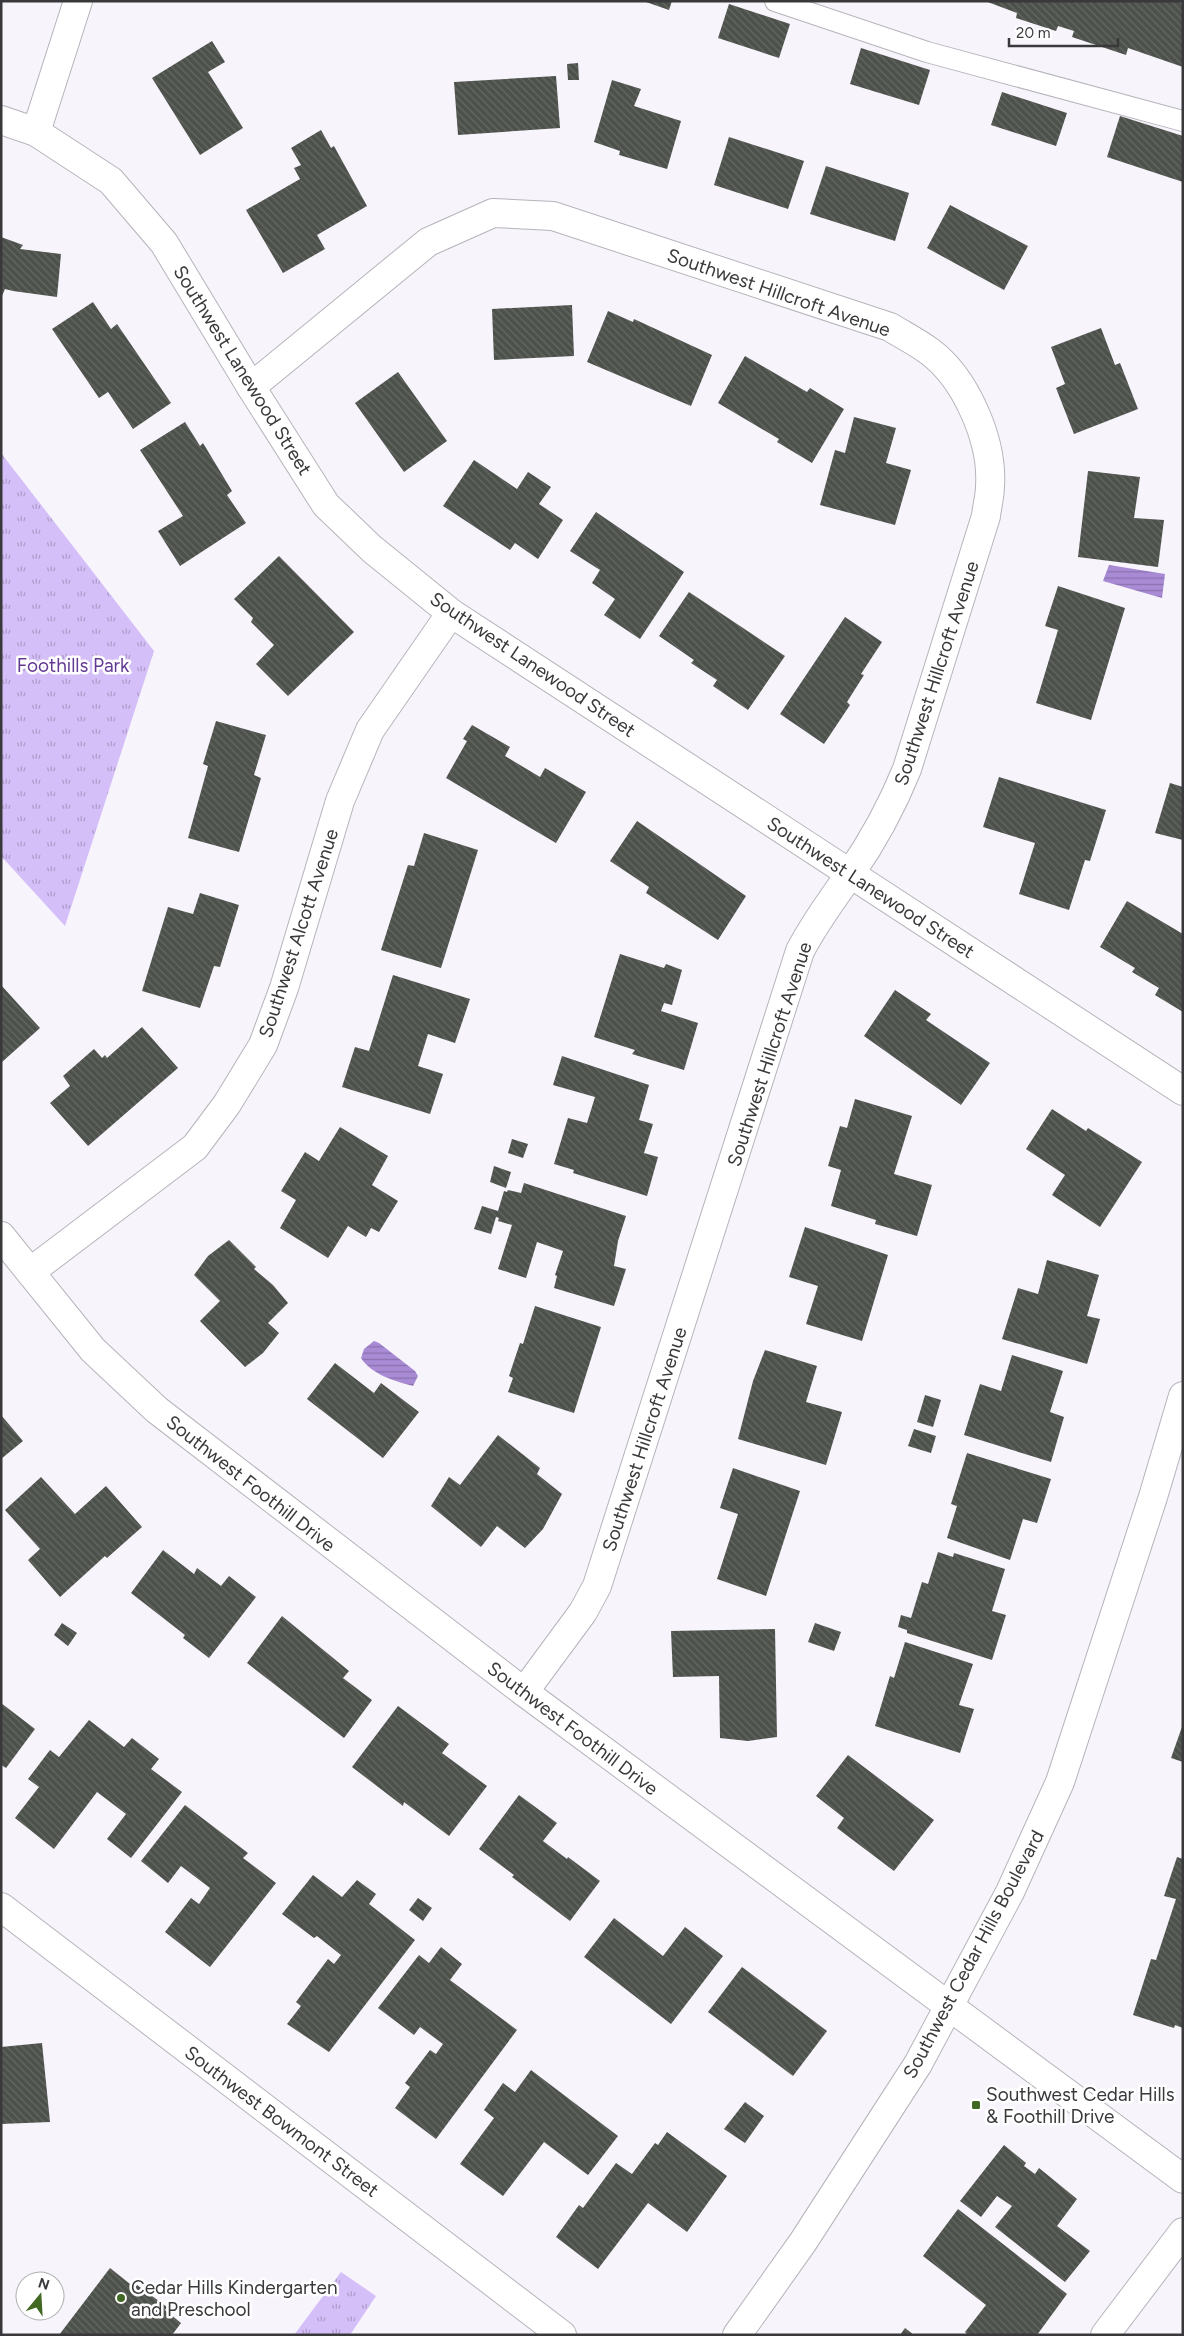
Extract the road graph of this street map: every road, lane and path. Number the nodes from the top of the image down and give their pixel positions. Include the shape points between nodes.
1 (78, 1) edge
2 (775, 1) edge
3 (1, 120) edge
4 (1183, 121) edge
5 (36, 132) junction
6 (251, 387) junction
7 (451, 613) junction
8 (851, 873) junction
9 (1183, 1091) edge
10 (1, 1236) edge
11 (30, 1272) junction
12 (1183, 1396) edge
13 (524, 1692) junction
14 (1, 1908) edge
15 (949, 2007) junction
16 (1183, 2179) edge
17 (1183, 2232) edge
18 (562, 2335) edge
19 (737, 2335) edge
20 (1106, 2335) edge

1 - 5 street
2 - 4 lane via 928,52
3 - 5 street, Southwest Lanewood Street
5 - 6 street, Southwest Lanewood Street via 111,180 123,194 164,243
6 - 7 street, Southwest Lanewood Street via 326,504 372,549
6 - 8 street, Southwest Hillcroft Avenue via 428,242 493,213 553,216 890,328 930,352 956,380 978,417 988,452 991,485 987,508 907,769 894,800
7 - 8 street, Southwest Lanewood Street
7 - 11 street, Southwest Alcott Avenue via 370,730 340,801 284,988 263,1045 227,1104 195,1147
8 - 9 street, Southwest Lanewood Street
8 - 13 street, Southwest Hillcroft Avenue via 816,921 800,951 597,1586 583,1612
10 - 11 street, Southwest Foothill Drive
11 - 13 street, Southwest Foothill Drive via 93,1350 156,1410
12 - 15 street, Southwest Cedar Hills Boulevard via 1060,1782 1010,1892
13 - 15 street, Southwest Foothill Drive
14 - 18 street, Southwest Bowmont Street
15 - 16 street, Southwest Foothill Drive
15 - 19 street, Southwest Cedar Hills Boulevard via 918,2064
17 - 20 street

